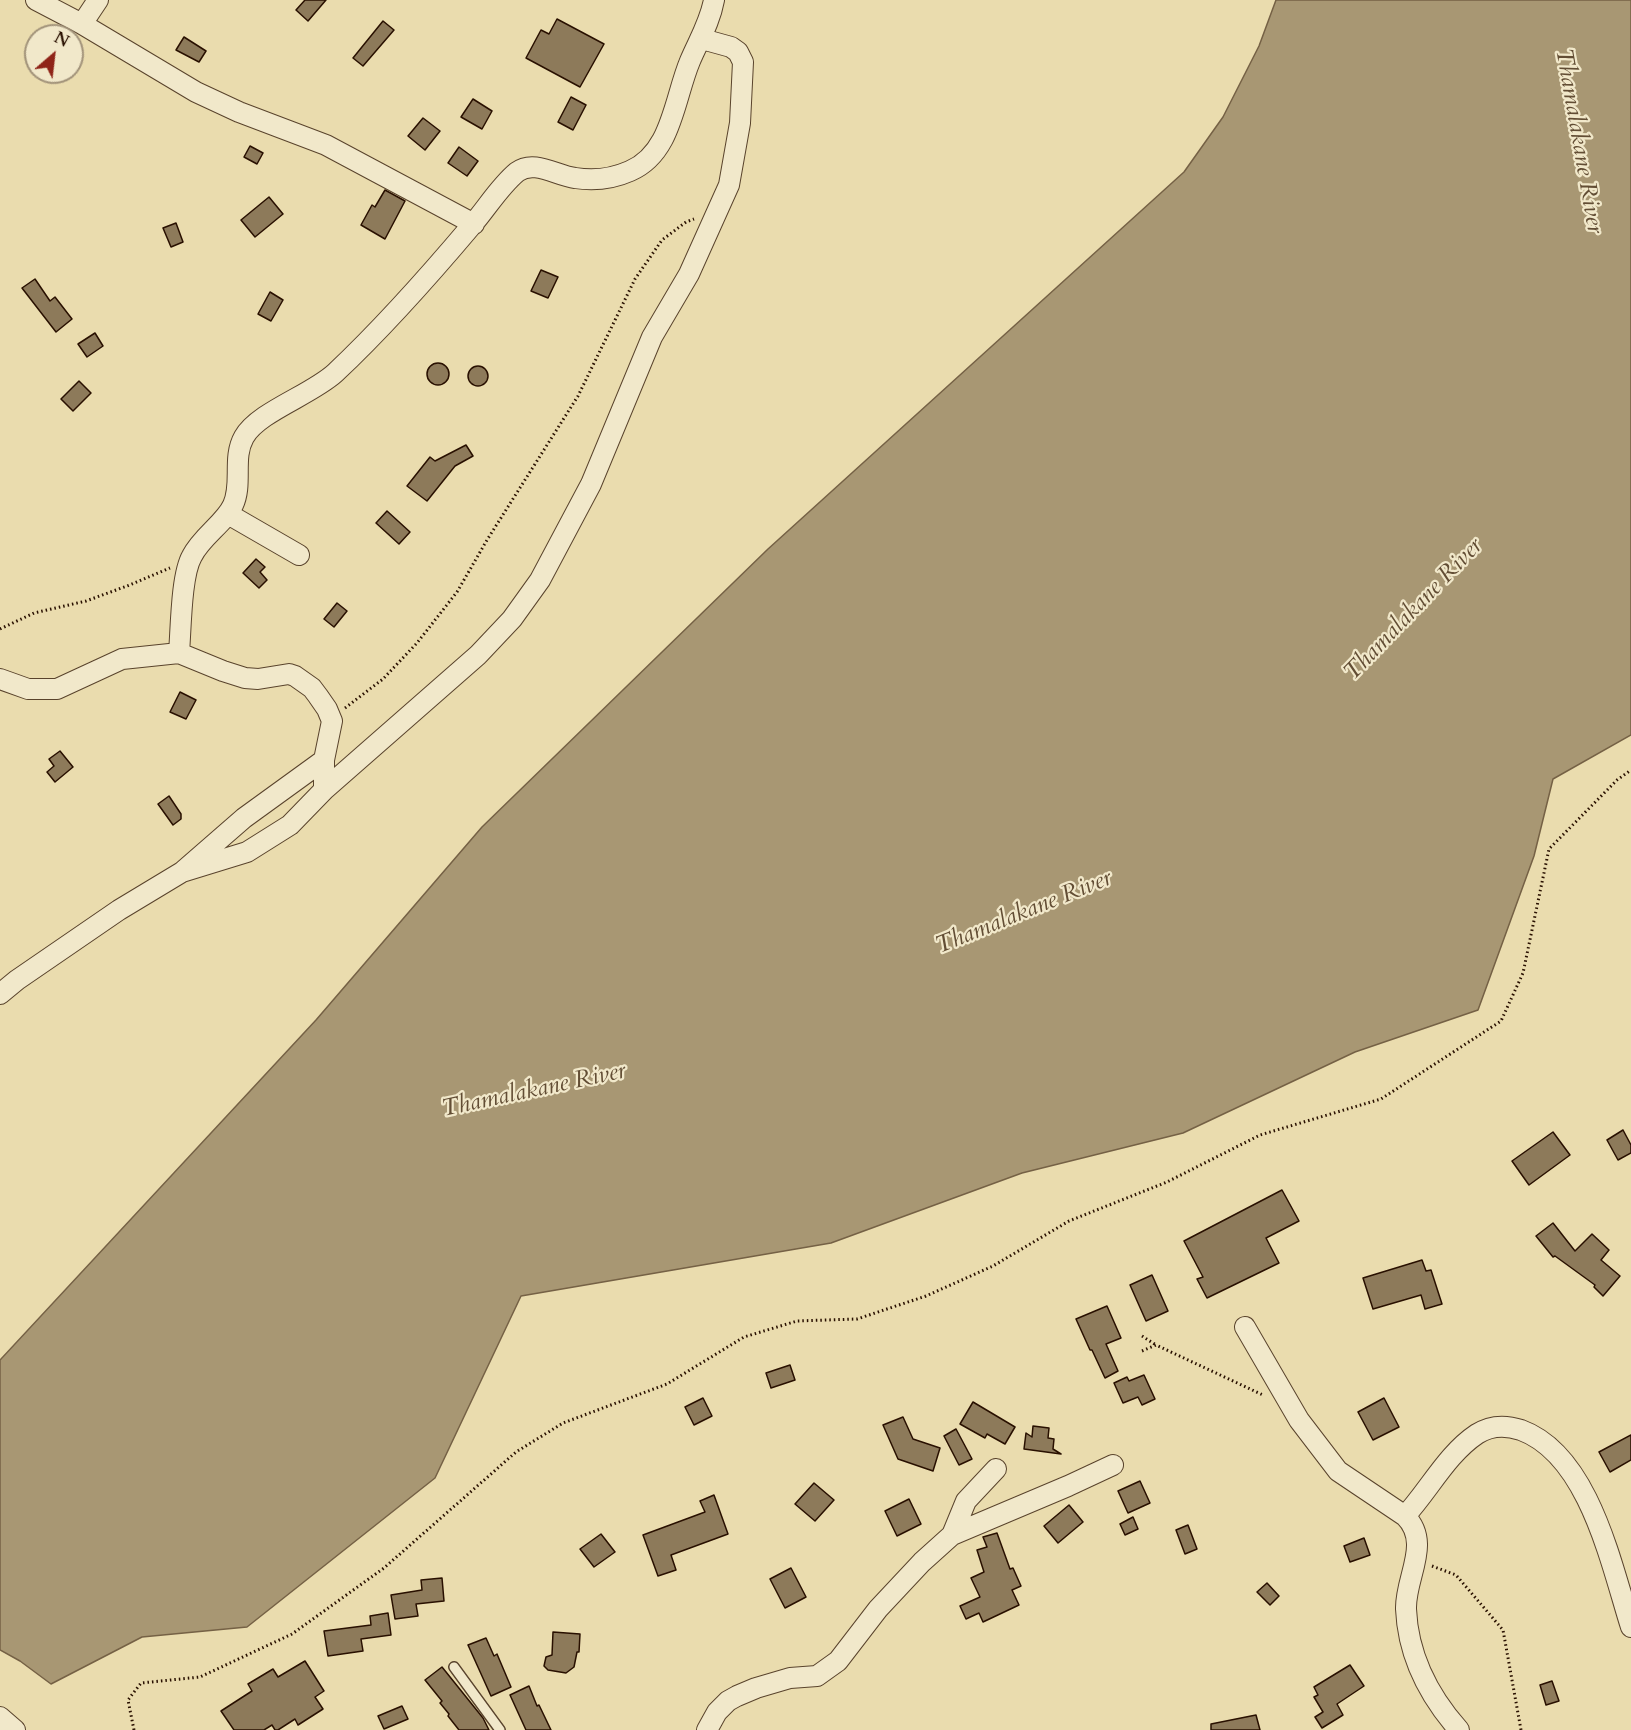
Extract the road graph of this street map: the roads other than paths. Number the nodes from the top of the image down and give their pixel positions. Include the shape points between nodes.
1 (36, 0) edge
2 (98, 0) edge
3 (714, 0) edge
4 (82, 24) joint
5 (84, 25) edge
6 (702, 39) junction
7 (474, 224) junction
8 (228, 514) junction
9 (299, 555) dead end
10 (179, 653) junction
11 (0, 679) edge
12 (324, 760) junction
13 (324, 790) junction
14 (182, 872) junction
15 (0, 994) edge
16 (1245, 1327) dead end
17 (1113, 1465) dead end
18 (996, 1469) dead end
19 (1405, 1516) junction
20 (952, 1535) junction
21 (1631, 1627) edge
22 (454, 1667) dead end
23 (0, 1718) edge
24 (15, 1730) edge
25 (500, 1730) edge
26 (707, 1730) edge
27 (1460, 1730) edge

1 - 4 street
2 - 4 street
3 - 6 street
5 - 7 street via 196,92 326,145
6 - 7 street via 690,61 666,134 640,167 614,178 593,180 525,167 494,195
6 - 13 street via 731,47 743,62 740,123 729,185 688,274 652,337 591,484 540,580 512,619 478,655
7 - 8 street via 326,381 252,426 239,447 235,497
8 - 9 street
8 - 10 street via 190,557 182,596
10 - 11 street via 122,659 57,689 28,689
10 - 12 street via 245,678 289,674 307,684 332,721
12 - 13 street
12 - 14 street via 244,818
13 - 14 street via 290,825 270,839 247,852
14 - 15 street via 118,910
16 - 19 street via 1292,1409 1338,1471
17 - 20 street
18 - 20 street via 966,1501
19 - 21 street via 1455,1454 1477,1434 1492,1427 1511,1427 1528,1433 1556,1452 1593,1508
19 - 27 street via 1416,1533 1416,1560 1406,1607 1410,1643 1423,1679
20 - 26 street via 878,1609 837,1661 817,1676 790,1678 737,1696 717,1712
22 - 25 lane
23 - 24 street

